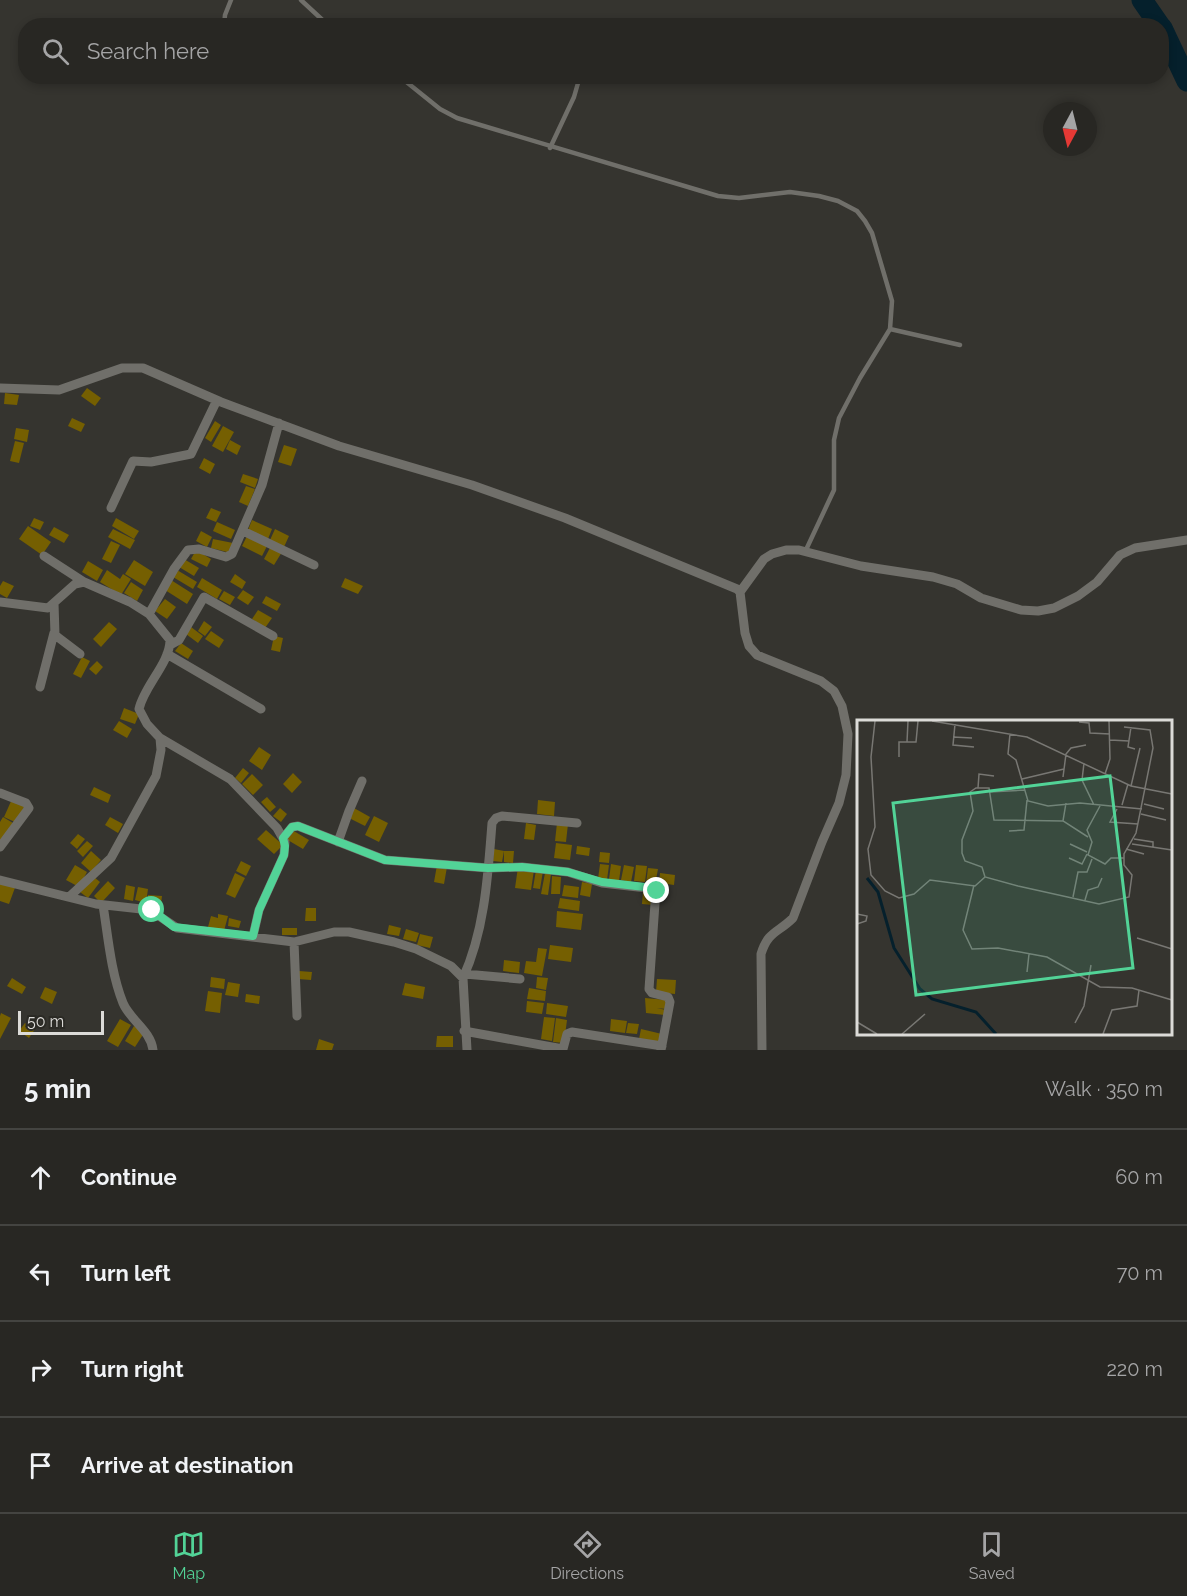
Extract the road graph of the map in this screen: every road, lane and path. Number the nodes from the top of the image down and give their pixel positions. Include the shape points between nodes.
1 (231, 0) edge
2 (302, 0) edge
3 (225, 18) edge
4 (321, 18) edge
5 (409, 84) edge
6 (578, 84) edge
7 (550, 148) junction
8 (890, 329) junction
9 (960, 345) dead end
10 (0, 388) edge
11 (217, 400) junction
12 (279, 423) junction
13 (111, 508) dead end
14 (243, 531) junction
15 (1187, 540) edge
16 (805, 552) junction
17 (44, 556) dead end
18 (314, 565) dead end
19 (84, 582) junction
20 (740, 592) junction
21 (0, 602) edge
22 (54, 603) junction
23 (149, 614) junction
24 (54, 633) junction
25 (273, 636) dead end
26 (168, 649) junction
27 (80, 654) dead end
28 (40, 687) dead end
29 (261, 710) dead end
30 (160, 738) junction
31 (362, 781) dead end
32 (0, 793) edge
33 (577, 823) dead end
34 (283, 838) junction
35 (339, 842) junction
36 (0, 847) edge
37 (488, 868) junction
38 (0, 880) edge
39 (69, 897) junction
40 (103, 905) junction
41 (253, 936) junction
42 (294, 942) junction
43 (464, 976) junction
44 (520, 980) dead end
45 (297, 1016) dead end
46 (465, 1031) junction
47 (661, 1048) edge
48 (153, 1050) edge
49 (467, 1050) edge
50 (762, 1050) edge

1 - 3 lane
2 - 4 lane
5 - 7 lane via 457,118
6 - 7 lane
7 - 8 lane via 718,196 739,198 790,192 838,201 857,211 872,233 892,301
8 - 9 lane
8 - 16 lane via 839,418 834,440 834,490
10 - 11 street via 59,390 134,367
11 - 12 street
11 - 13 street via 190,454 151,462 134,461
12 - 14 street via 262,485
12 - 20 street via 565,518
14 - 18 street
14 - 23 street via 228,556 188,550
15 - 16 street via 1134,548 1120,555 1097,582 1077,596 1038,611 981,598 933,577 861,566
16 - 20 street via 786,550 772,554
17 - 19 street
19 - 22 street via 75,584
19 - 23 street
20 - 50 street via 749,646 757,655 821,681 834,691 848,734 846,775 839,803 793,918 769,936 761,954
21 - 22 street via 46,608
22 - 24 street
23 - 26 street via 169,638
24 - 27 street
24 - 28 street
25 - 26 street via 204,597 179,640
26 - 29 street
26 - 30 street via 139,709
30 - 34 street via 230,779
30 - 39 street via 156,776 114,852
31 - 35 street
32 - 36 street via 26,803 29,808
33 - 37 street via 496,818 492,823
34 - 35 street via 298,826
34 - 41 street via 284,855 259,910
35 - 37 street via 385,860
37 - 43 street via 474,951
37 - 47 street via 568,872 602,882 656,889 649,989 669,1000
38 - 39 street
39 - 40 street
40 - 41 street via 152,910 177,928
40 - 48 street via 123,1003
41 - 42 street
42 - 43 street via 349,932 416,949
42 - 45 street
43 - 44 street
43 - 46 street
46 - 47 street via 563,1049 567,1034 572,1032
46 - 49 street

